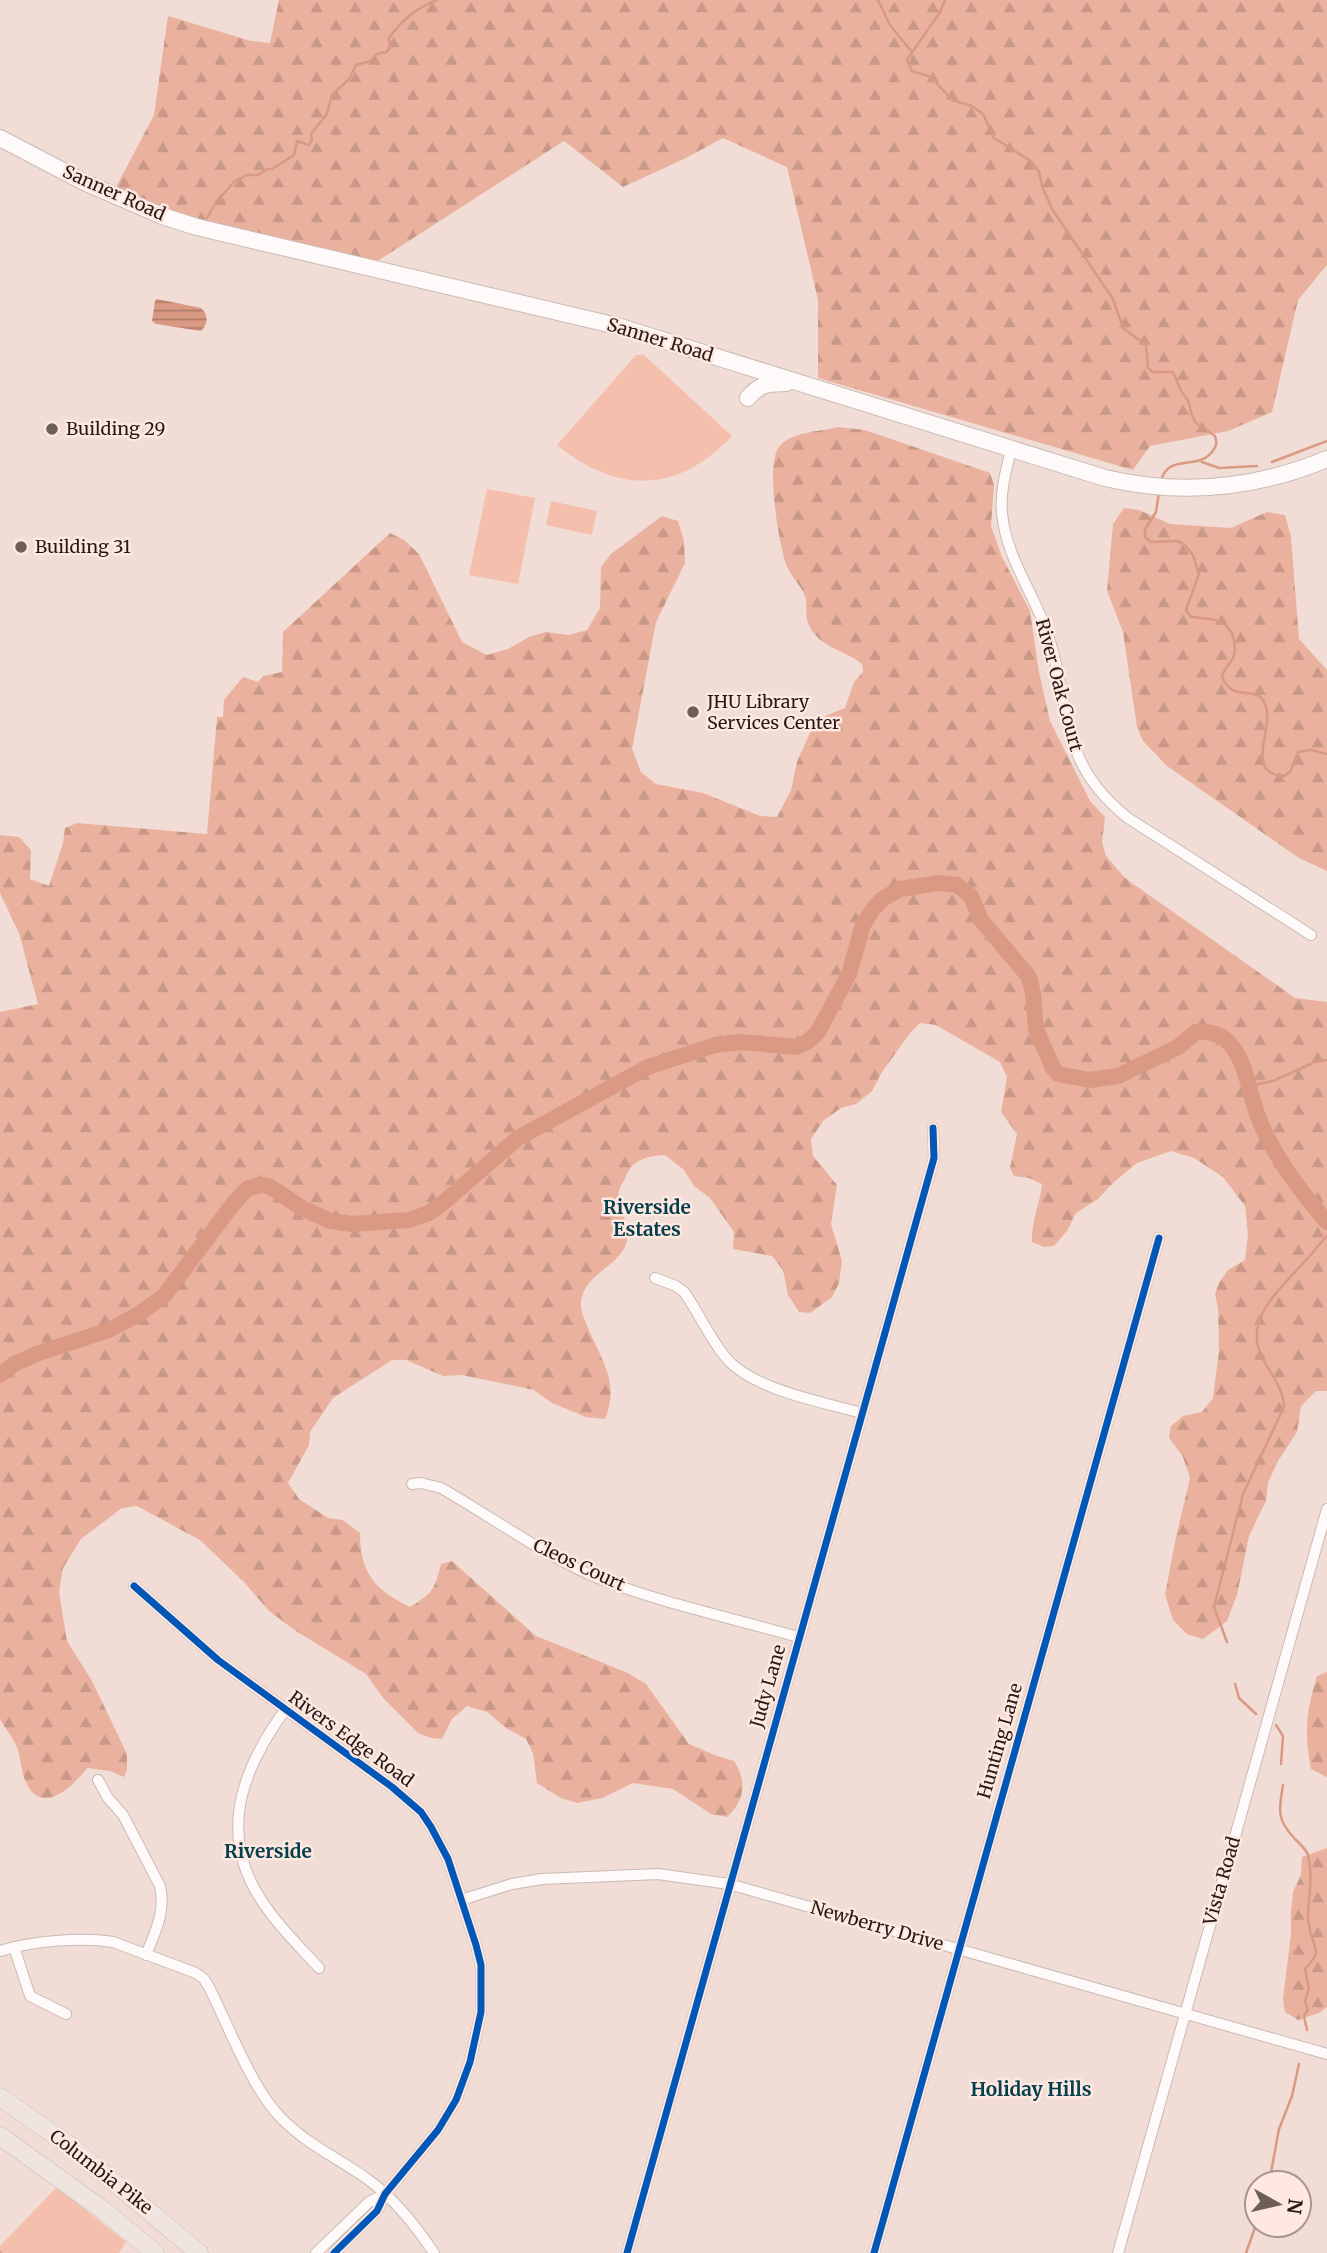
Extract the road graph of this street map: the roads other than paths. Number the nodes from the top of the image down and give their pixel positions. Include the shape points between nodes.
1 (0, 138) edge
2 (717, 358) junction
3 (804, 384) junction
4 (1012, 450) junction
5 (1327, 459) edge
6 (1311, 935) dead end
7 (933, 1128) dead end
8 (1159, 1238) dead end
9 (655, 1278) dead end
10 (861, 1413) junction
11 (412, 1484) dead end
12 (1327, 1509) edge
13 (134, 1586) dead end
14 (798, 1637) junction
15 (285, 1710) junction
16 (98, 1780) dead end
17 (729, 1884) junction
18 (461, 1900) junction
19 (14, 1947) junction
20 (0, 1949) edge
21 (958, 1949) junction
22 (146, 1955) junction
23 (319, 1968) dead end
24 (66, 2014) dead end
25 (1185, 2014) junction
26 (1327, 2054) edge
27 (0, 2097) edge
28 (0, 2136) edge
29 (385, 2194) junction
30 (165, 2222) junction
31 (152, 2250) edge
32 (199, 2253) edge
33 (210, 2253) edge
34 (316, 2253) edge
35 (334, 2253) edge
36 (434, 2253) edge
37 (627, 2253) edge
38 (874, 2253) edge
39 (1118, 2253) edge

1 - 2 main road, Sanner Road via 84,183 197,227 581,317
2 - 3 main road, Sanner Road
2 - 3 main road via 743,377 748,398 765,384
3 - 4 main road, Sanner Road
4 - 5 main road, Sanner Road via 1105,478 1173,489 1243,484
4 - 6 street, River Oak Court via 1002,498 1005,530 1048,635 1068,728 1090,780 1128,818
7 - 10 street, Judy Lane via 934,1158
8 - 21 street, Hunting Lane
9 - 10 street via 684,1292 720,1350 746,1375
10 - 14 street, Judy Lane
11 - 14 street, Cleos Court via 441,1488 595,1576
12 - 25 street, Vista Road
13 - 15 street, Rivers Edge Road via 218,1660
14 - 17 street, Judy Lane
15 - 18 street, Rivers Edge Road via 421,1812 440,1842
15 - 23 street via 247,1774 239,1811 241,1849 246,1870 266,1907
16 - 22 street via 123,1815 160,1886 162,1913
17 - 18 street, Newberry Drive via 658,1874 542,1879
17 - 21 street, Newberry Drive
17 - 37 street, Judy Lane
18 - 29 street, Rivers Edge Road via 481,1965 478,2034 448,2115
19 - 20 street
19 - 22 street via 99,1940
19 - 24 street via 30,1996
21 - 25 street, Newberry Drive
21 - 38 street, Hunting Lane
22 - 29 street via 204,1979 275,2111 305,2140
25 - 26 street, Newberry Drive
25 - 39 street, Vista Road
27 - 30 highway, Columbia Pike
28 - 31 highway, Columbia Pike
29 - 34 street, Rivers Edge Road via 369,2202
29 - 35 street, Rivers Edge Road via 377,2211
29 - 36 street via 410,2218
30 - 32 highway, Columbia Pike
30 - 33 highway

